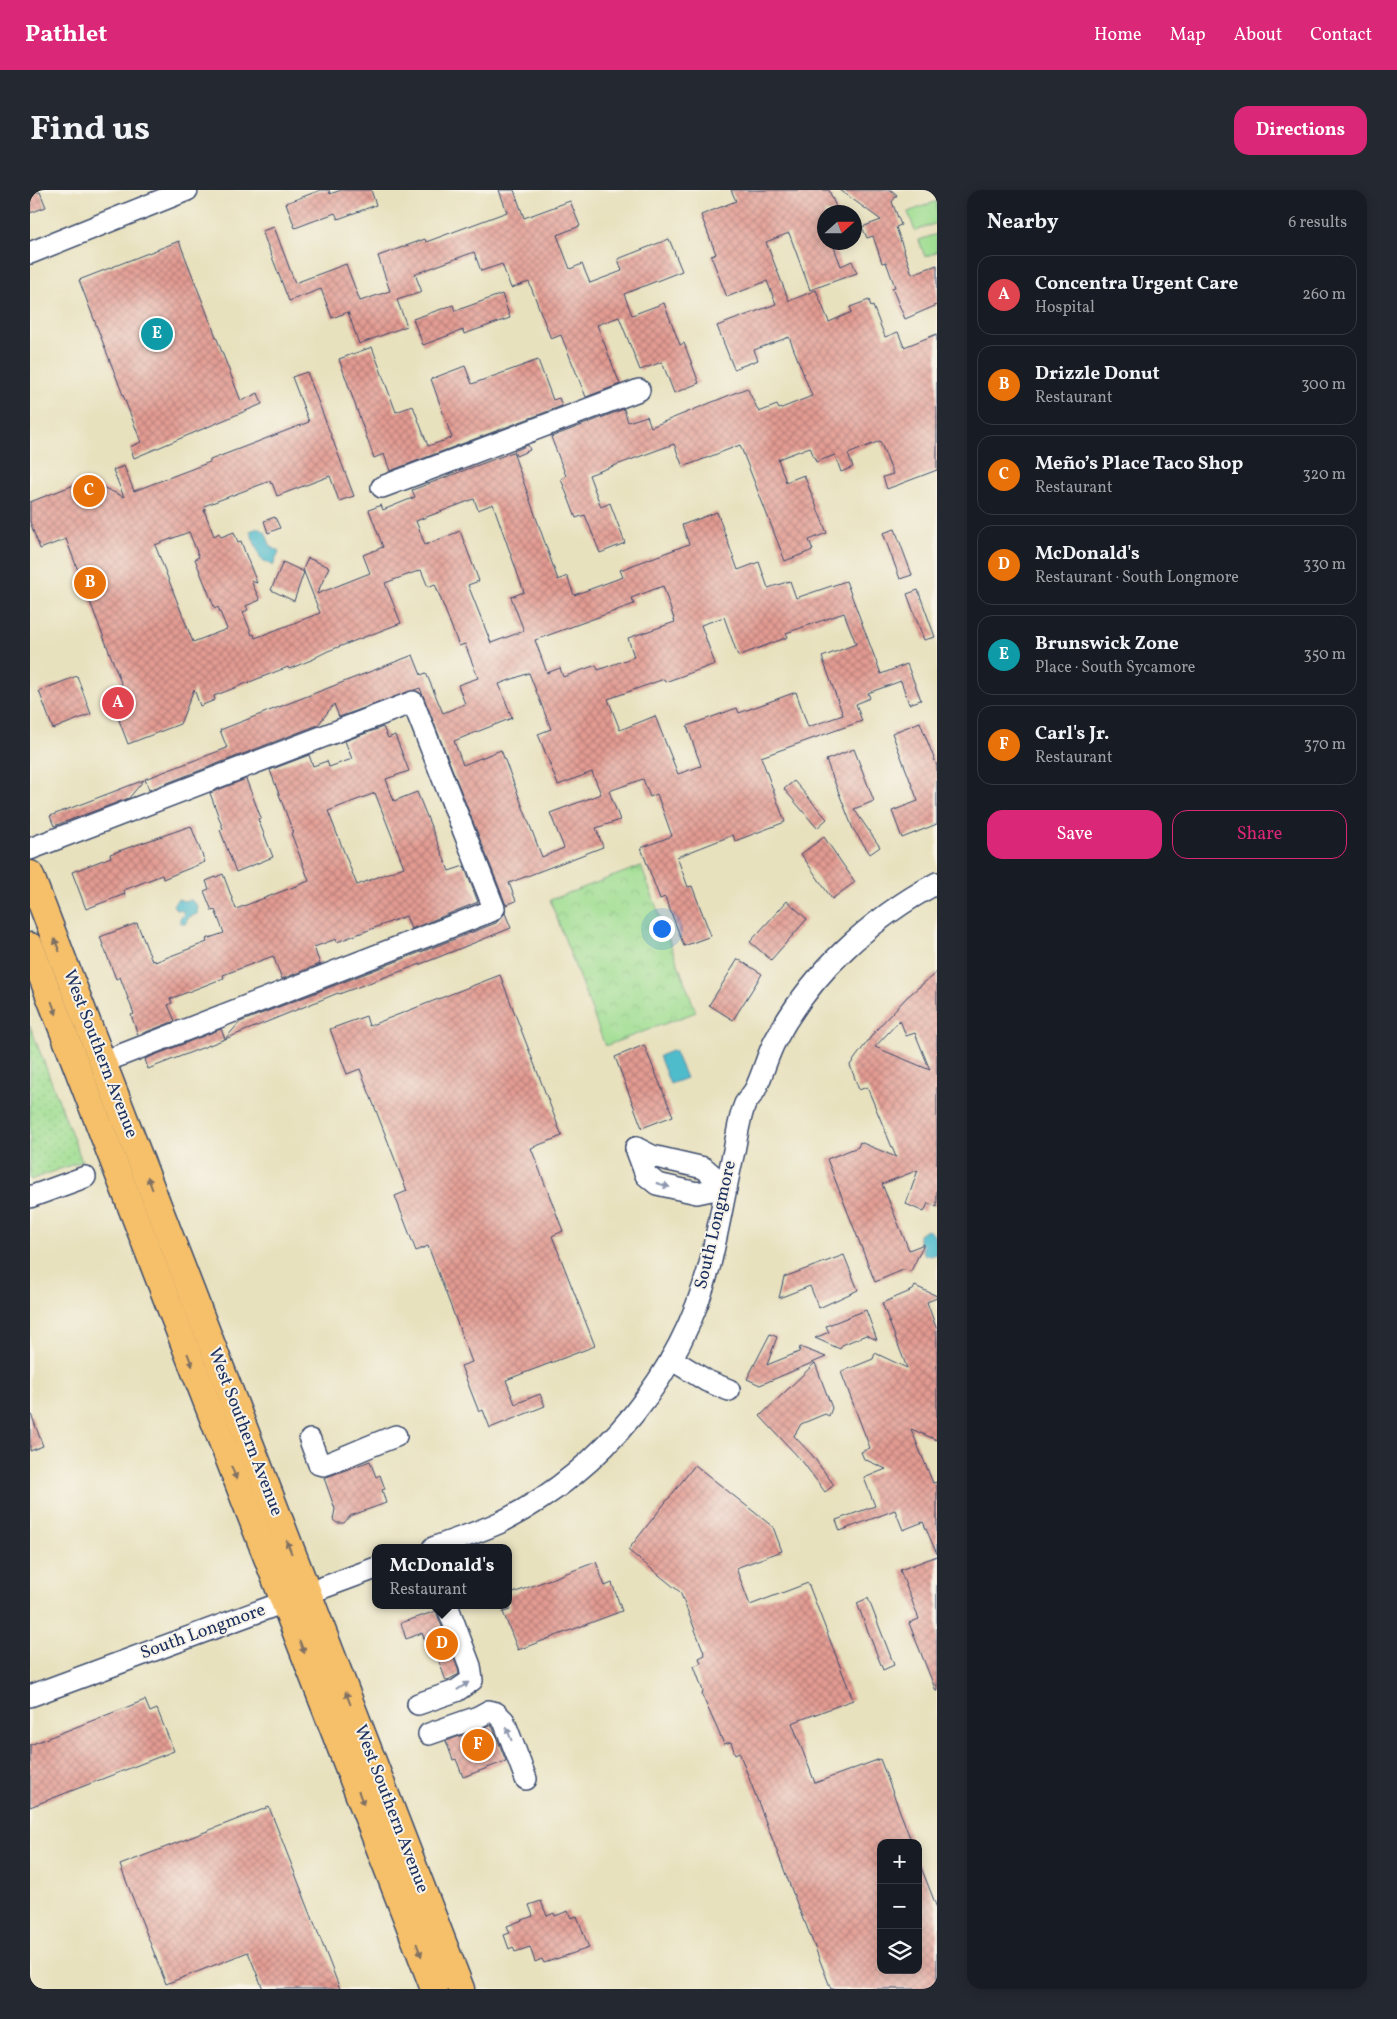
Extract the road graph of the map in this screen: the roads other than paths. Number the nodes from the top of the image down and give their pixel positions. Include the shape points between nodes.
1 (187, 190) edge
2 (30, 253) edge
3 (639, 390) dead end
4 (382, 488) dead end
5 (30, 849) edge
6 (30, 874) edge
7 (937, 882) edge
8 (30, 946) edge
9 (103, 1062) junction
10 (85, 1177) dead end
11 (30, 1197) edge
12 (128, 1202) junction
13 (212, 1346) junction
14 (671, 1359) junction
15 (729, 1390) dead end
16 (396, 1436) dead end
17 (315, 1454) dead end
18 (445, 1544) edge
19 (372, 1569) edge
20 (295, 1597) junction
21 (449, 1609) edge
22 (30, 1696) edge
23 (418, 1704) dead end
24 (429, 1734) dead end
25 (526, 1779) dead end
26 (434, 1989) edge
27 (461, 1989) edge

1 - 2 street
3 - 4 street
5 - 9 street via 413,702 494,908
9 -> 6 main road, West Southern Avenue
7 - 14 street, South Longmore via 876,922 837,957 817,979 774,1042 754,1092 745,1104 702,1290
8 -> 12 main road, West Southern Avenue
13 -> 9 main road, West Southern Avenue
10 - 11 street
12 - 13 main road via 145,1208 150,1215 196,1333
12 -> 20 main road, West Southern Avenue
20 -> 13 main road, West Southern Avenue
14 - 15 street
14 - 18 street, South Longmore via 631,1419 576,1473 504,1520
16 - 17 street via 324,1465
19 - 20 street, South Longmore
20 - 22 street, South Longmore
20 -> 26 main road, West Southern Avenue
27 -> 20 main road, West Southern Avenue
23 -> 21 street via 456,1691 472,1680
25 -> 24 street via 504,1721 496,1713 485,1712

